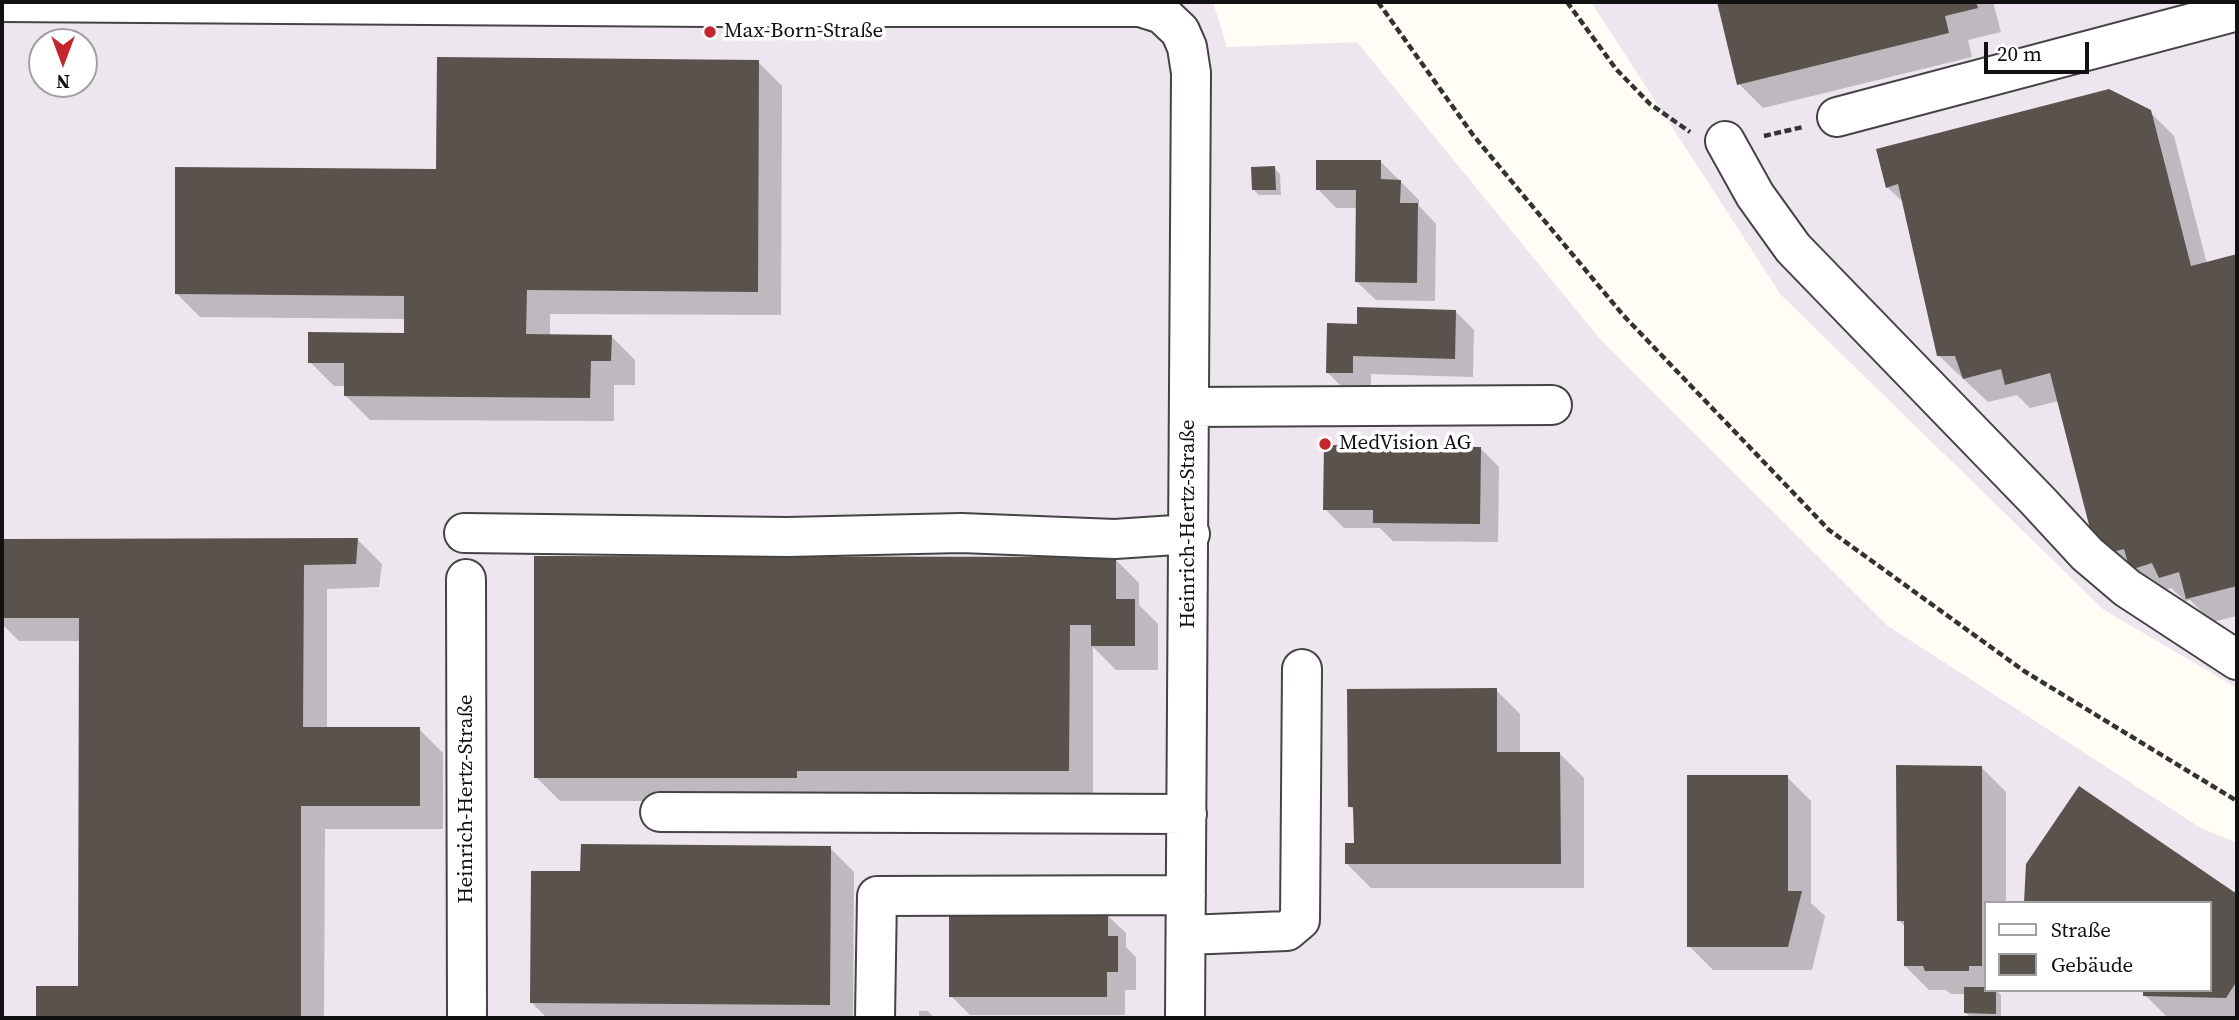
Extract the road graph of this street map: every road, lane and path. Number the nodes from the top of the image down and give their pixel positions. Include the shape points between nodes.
1 (2, 2) edge
2 (1378, 2) edge
3 (1567, 2) edge
4 (600, 4) edge
5 (2213, 11) edge
6 (1179, 18) edge
7 (1838, 117) joint
8 (1725, 141) junction
9 (1552, 405) dead end
10 (1190, 407) junction
11 (464, 533) dead end
12 (1190, 534) junction
13 (466, 579) dead end
14 (2237, 660) edge
15 (1302, 669) dead end
16 (2237, 801) edge
17 (660, 812) dead end
18 (1187, 814) junction
19 (1186, 895) junction
20 (1186, 935) junction
21 (467, 1018) edge
22 (875, 1018) edge
23 (1185, 1018) edge

1 - 4 street
2 - 16 path via 1473,135 1623,316 1829,530 2024,671
3 - 8 path via 1616,69 1650,104 1689,132
4 - 6 street via 1140,7
5 - 7 street
6 - 10 street, Heinrich-Hertz-Straße via 1191,73
7 - 8 path via 1779,134
8 - 14 street via 1755,195 1793,248 2087,554 2127,588
9 - 10 street
10 - 12 street, Heinrich-Hertz-Straße
11 - 12 street via 787,537 961,533 1115,539
12 - 18 street, Heinrich-Hertz-Straße
13 - 21 street, Heinrich-Hertz-Straße
15 - 20 street via 1300,920 1287,932
17 - 18 street
18 - 19 street, Heinrich-Hertz-Straße
19 - 20 street, Heinrich-Hertz-Straße
19 - 22 street via 877,897
20 - 23 street, Heinrich-Hertz-Straße

